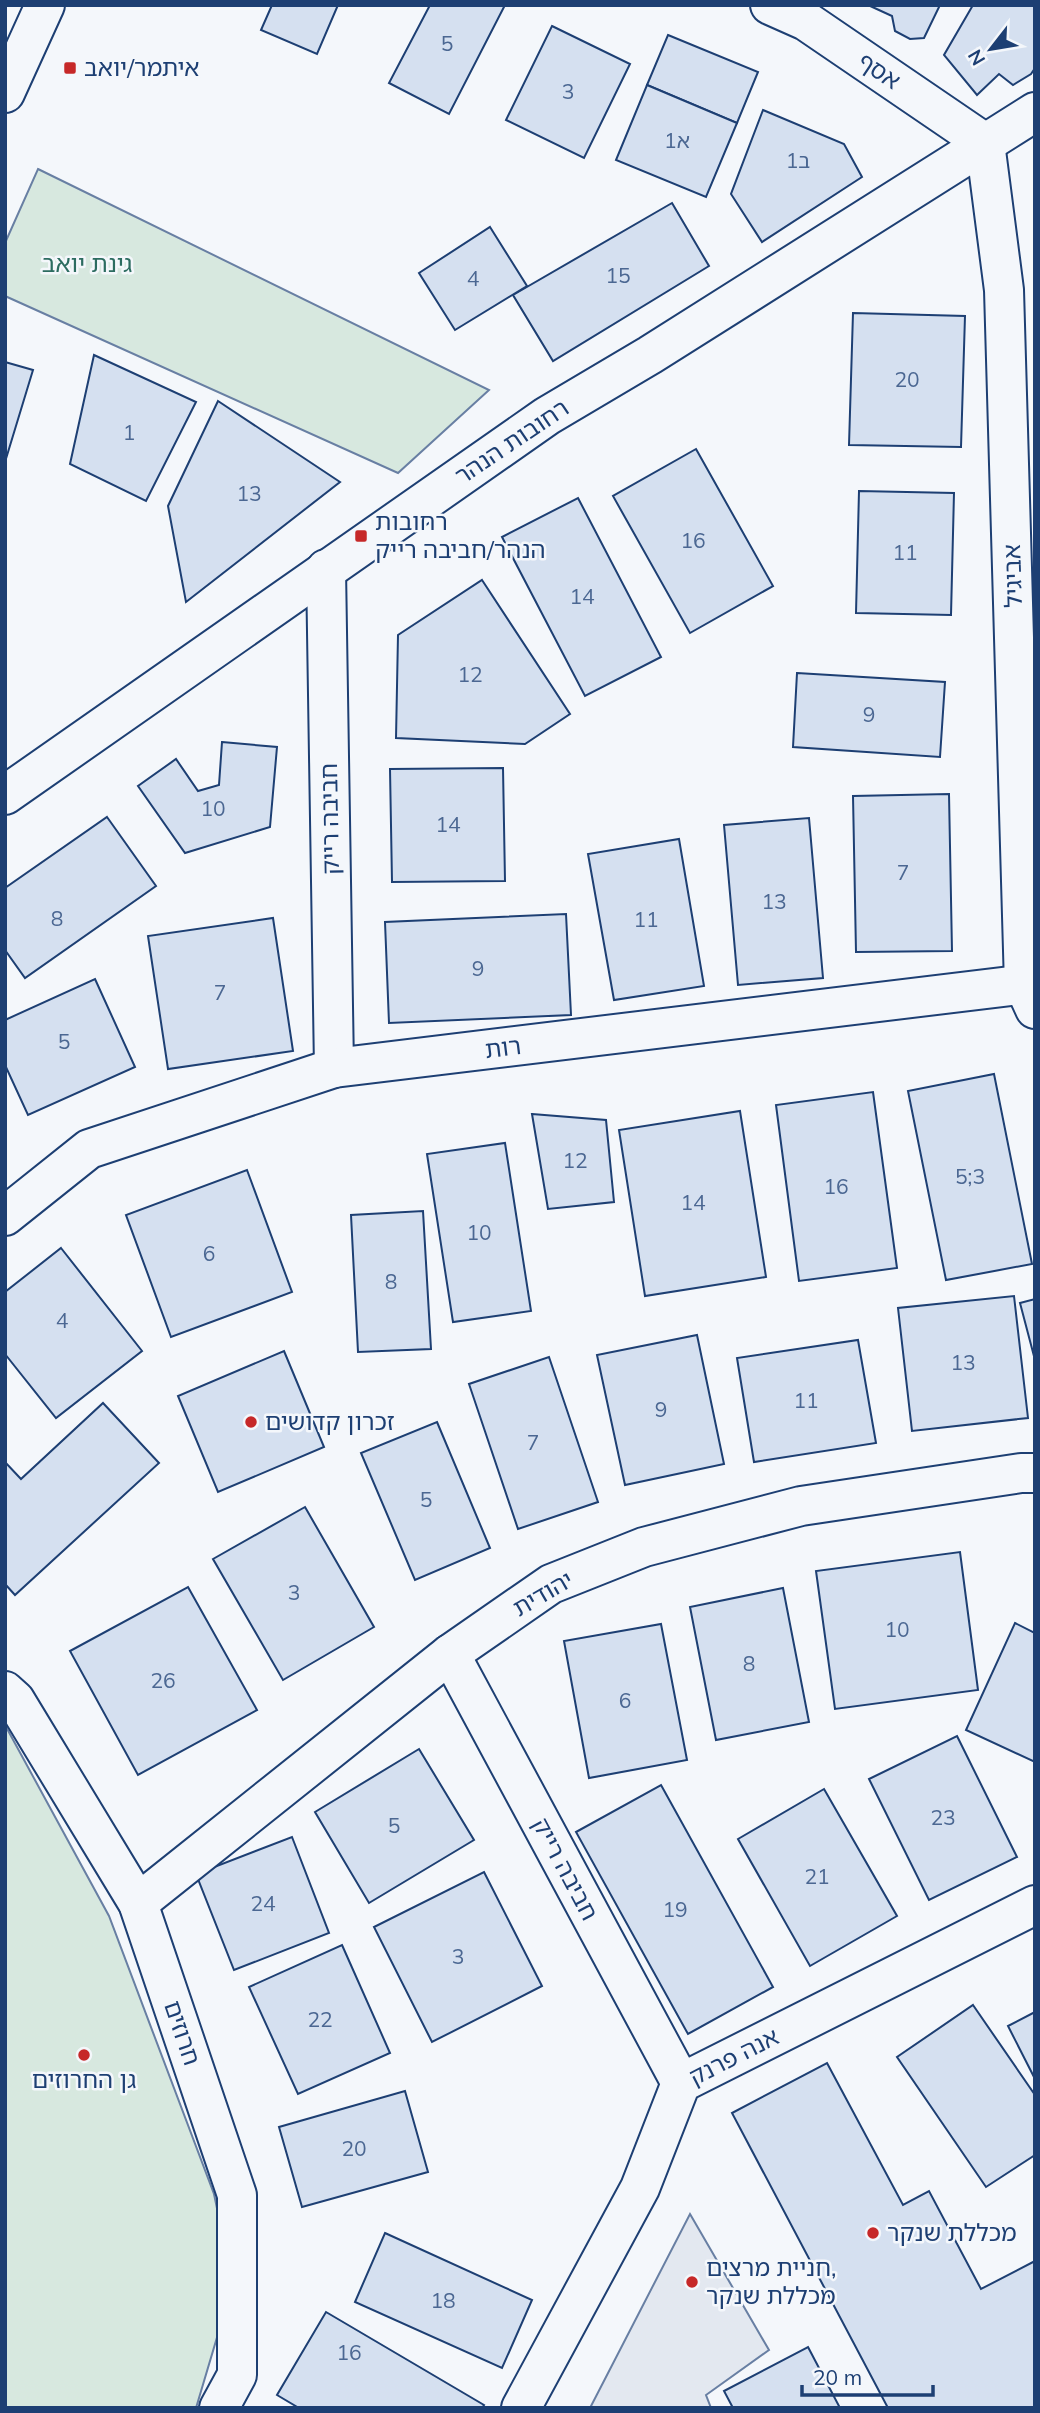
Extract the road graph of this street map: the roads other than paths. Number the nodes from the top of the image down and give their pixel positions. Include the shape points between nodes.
1 (46, 5) edge
2 (770, 5) edge
3 (5, 93) edge
4 (1035, 112) edge
5 (985, 143) junction
6 (326, 569) junction
7 (5, 795) edge
8 (1031, 992) edge
9 (334, 1069) junction
10 (5, 1216) edge
11 (1035, 1473) edge
12 (450, 1654) junction
13 (5, 1691) edge
14 (138, 1903) junction
15 (1035, 1905) edge
16 (681, 2083) junction
17 (219, 2408) edge
18 (522, 2408) edge

1 - 3 street
2 - 5 street, אסף via 806,20
4 - 5 street, רחובות הנהר
5 - 6 street, רחובות הנהר via 547,416
5 - 8 street, אביגיל via 1004,290
6 - 7 street, רחובות הנהר
6 - 9 street, חביבה רייק
8 - 9 street, רות
9 - 10 street, רות via 89,1149
11 - 12 street, יהודית via 801,1506 644,1547 551,1584
12 - 14 street, יהודית
12 - 16 street, חביבה רייק
13 - 14 street, חרוזים via 15,1700
14 - 17 street, חרוזים via 237,2195 237,2375
15 - 16 street, אנה פרנק
16 - 18 street, אנה פרנק via 640,2188

